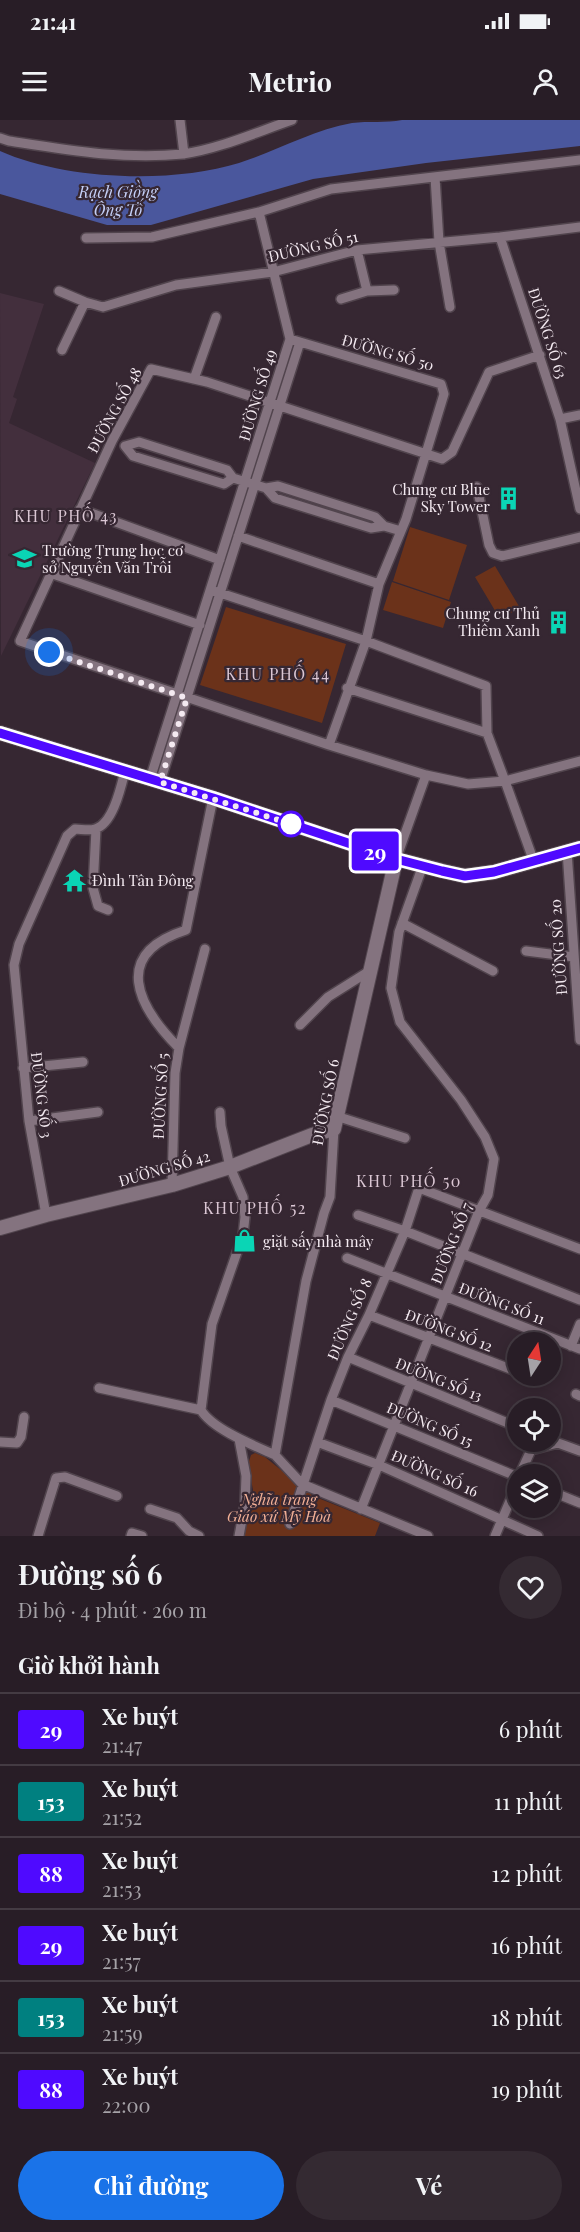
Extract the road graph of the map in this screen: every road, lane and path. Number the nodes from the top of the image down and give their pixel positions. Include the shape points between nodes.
1 (180, 120) edge
2 (292, 120) edge
3 (0, 138) edge
4 (184, 153) junction
5 (580, 160) edge
6 (435, 177) junction
7 (259, 212) junction
8 (580, 227) edge
9 (500, 237) junction
10 (86, 238) dead end
11 (440, 242) junction
12 (357, 250) junction
13 (273, 272) junction
14 (394, 290) dead end
15 (59, 291) dead end
16 (367, 291) junction
17 (341, 300) dead end
18 (85, 303) junction
19 (450, 307) dead end
20 (216, 317) dead end
21 (295, 341) junction
22 (62, 350) dead end
23 (540, 355) junction
24 (194, 379) junction
25 (275, 405) junction
26 (580, 415) edge
27 (560, 420) junction
28 (112, 441) junction
29 (125, 446) junction
30 (426, 453) junction
31 (233, 478) junction
32 (250, 483) junction
33 (477, 487) dead end
34 (80, 509) junction
35 (580, 509) edge
36 (401, 531) junction
37 (238, 536) junction
38 (580, 537) edge
39 (220, 560) junction
40 (50, 573) junction
41 (380, 584) junction
42 (216, 591) junction
43 (200, 625) junction
44 (366, 641) junction
45 (347, 688) junction
46 (177, 695) junction
47 (187, 698) junction
48 (0, 733) edge
49 (488, 733) junction
50 (329, 745) junction
51 (580, 760) edge
52 (125, 771) junction
53 (426, 775) junction
54 (155, 781) junction
55 (505, 781) junction
56 (213, 798) junction
57 (96, 829) junction
58 (573, 850) edge
59 (396, 859) junction
60 (534, 862) junction
61 (423, 865) junction
62 (108, 910) dead end
63 (402, 922) junction
64 (205, 950) dead end
65 (526, 951) dead end
66 (574, 957) junction
67 (371, 970) junction
68 (493, 971) dead end
69 (300, 1025) dead end
70 (580, 1040) edge
71 (179, 1048) junction
72 (83, 1062) dead end
73 (23, 1068) junction
74 (98, 1112) dead end
75 (220, 1112) dead end
76 (29, 1121) junction
77 (335, 1123) junction
78 (405, 1138) dead end
79 (230, 1167) junction
80 (172, 1185) junction
81 (479, 1211) junction
82 (46, 1215) junction
83 (358, 1215) dead end
84 (0, 1228) edge
85 (405, 1231) junction
86 (580, 1249) edge
87 (462, 1254) junction
88 (347, 1258) dead end
89 (386, 1274) junction
90 (445, 1297) junction
91 (580, 1300) edge
92 (369, 1315) junction
93 (580, 1324) edge
94 (428, 1339) junction
95 (576, 1348) edge
96 (348, 1357) junction
97 (507, 1368) edge
98 (412, 1384) junction
99 (99, 1388) dead end
100 (331, 1400) junction
101 (201, 1410) junction
102 (24, 1417) dead end
103 (507, 1423) edge
104 (394, 1425) junction
105 (239, 1439) junction
106 (0, 1442) edge
107 (317, 1442) junction
108 (561, 1444) edge
109 (580, 1451) edge
110 (275, 1455) junction
111 (379, 1465) junction
112 (507, 1473) edge
113 (302, 1484) junction
114 (561, 1495) edge
115 (117, 1496) dead end
116 (580, 1503) edge
117 (507, 1508) edge
118 (150, 1509) dead end
119 (361, 1509) junction
120 (503, 1519) junction
121 (290, 1524) dead end
122 (405, 1532) edge
123 (196, 1535) edge
124 (38, 1536) edge
125 (131, 1536) edge
126 (142, 1536) edge
127 (239, 1536) edge
128 (428, 1536) edge
129 (495, 1536) edge
130 (538, 1536) edge

1 - 4 street
2 - 4 street
3 - 4 street via 87,153
5 - 6 street
6 - 7 street via 331,189
6 - 11 street
7 - 10 street via 152,237
7 - 13 street, ĐƯỜNG SỐ 49
8 - 9 street, ĐƯỜNG SỐ 51
9 - 11 street, ĐƯỜNG SỐ 51
9 - 23 street, ĐƯỜNG SỐ 63
11 - 12 street, ĐƯỜNG SỐ 51
11 - 19 street
12 - 13 street, ĐƯỜNG SỐ 51
12 - 16 street
13 - 18 street, ĐƯỜNG SỐ 51 via 176,285 103,307
13 - 21 street, ĐƯỜNG SỐ 49
14 - 16 street
15 - 18 street, ĐƯỜNG SỐ 51
16 - 17 street
18 - 22 street
20 - 24 street
21 - 25 street, ĐƯỜNG SỐ 49
21 - 30 street, ĐƯỜNG SỐ 50 via 441,384 444,394
23 - 27 street, ĐƯỜNG SỐ 63
23 - 30 street, ĐƯỜNG SỐ 48 via 489,372 452,452 442,459
24 - 25 street, ĐƯỜNG SỐ 48
24 - 28 street, ĐƯỜNG SỐ 48 via 151,369
25 - 30 street, ĐƯỜNG SỐ 48
25 - 32 street, ĐƯỜNG SỐ 49
26 - 27 street
27 - 35 street, ĐƯỜNG SỐ 63
28 - 29 street
28 - 34 street, ĐƯỜNG SỐ 48
29 - 31 street via 139,442 227,470
29 - 31 street via 133,456 224,484
30 - 36 street
31 - 32 street
32 - 36 street via 266,488 278,486 375,517 384,526
32 - 37 street
32 - 39 street, ĐƯỜNG SỐ 49
33 - 38 street via 494,553 502,556
34 - 39 street
34 - 40 street, ĐƯỜNG SỐ 48
36 - 41 street
37 - 41 street
37 - 42 street
39 - 42 street, ĐƯỜNG SỐ 49
40 - 43 street
40 - 46 street, ĐƯỜNG SỐ 48 via 20,641
41 - 44 street
42 - 43 street, ĐƯỜNG SỐ 49
42 - 44 street
42 - 47 street
43 - 46 street, ĐƯỜNG SỐ 49
44 - 45 street
44 - 49 street via 486,686
45 - 49 street
45 - 50 street
46 - 47 street
46 - 54 street, ĐƯỜNG SỐ 49
47 - 50 street
47 - 54 street
48 - 52 street
49 - 55 street
50 - 53 street
51 - 55 street
52 - 54 street
52 - 57 street via 112,811
53 - 55 street via 468,784
53 - 59 street
54 - 56 street
55 - 60 street
56 - 59 street
56 - 71 street, ĐƯỜNG SỐ 5 via 186,930 149,948 139,980 142,1000
57 - 62 street via 93,888 98,906
57 - 73 street, ĐƯỜNG SỐ 3 via 75,829 69,833 19,944 14,965
58 - 60 street
58 - 66 street, ĐƯỜNG SỐ 20
59 - 61 street
59 - 67 street, ĐƯỜNG SỐ 6
60 - 61 street via 465,876
61 - 63 street, ĐƯỜNG SỐ 7
63 - 68 street
63 - 81 street, ĐƯỜNG SỐ 7 via 391,988 400,1022 461,1100 494,1159 489,1195
64 - 71 street
65 - 66 street
66 - 70 street, ĐƯỜNG SỐ 20
67 - 69 street via 328,997
67 - 77 street, ĐƯỜNG SỐ 6
71 - 80 street, ĐƯỜNG SỐ 5
72 - 73 street
73 - 76 street, ĐƯỜNG SỐ 3
74 - 76 street
75 - 79 street
76 - 82 street, ĐƯỜNG SỐ 3
77 - 78 street
77 - 79 street, ĐƯỜNG SỐ 42
77 - 110 street, ĐƯỜNG SỐ 6 via 330,1197 306,1281
79 - 80 street, ĐƯỜNG SỐ 42
79 - 101 street via 243,1197 243,1235 212,1324
80 - 82 street, ĐƯỜNG SỐ 42
81 - 85 street, ĐƯỜNG SỐ 8 via 419,1188
81 - 86 street
81 - 87 street, ĐƯỜNG SỐ 7
82 - 84 street, ĐƯỜNG SỐ 42
83 - 85 street
85 - 87 street
85 - 89 street, ĐƯỜNG SỐ 8
87 - 90 street, ĐƯỜNG SỐ 7
87 - 91 street
88 - 89 street, ĐƯỜNG SỐ 11
89 - 90 street, ĐƯỜNG SỐ 11
89 - 92 street, ĐƯỜNG SỐ 8
90 - 94 street, ĐƯỜNG SỐ 7
90 - 95 street, ĐƯỜNG SỐ 11
92 - 94 street, ĐƯỜNG SỐ 12
92 - 96 street, ĐƯỜNG SỐ 8
93 - 95 street
94 - 97 street, ĐƯỜNG SỐ 12
94 - 98 street, ĐƯỜNG SỐ 7
96 - 98 street, ĐƯỜNG SỐ 13
96 - 100 street, ĐƯỜNG SỐ 8
98 - 103 street, ĐƯỜNG SỐ 13
98 - 104 street, ĐƯỜNG SỐ 7
99 - 101 street
100 - 104 street, ĐƯỜNG SỐ 15
100 - 107 street, ĐƯỜNG SỐ 8
101 - 105 street
102 - 106 street via 17,1443
104 - 111 street, ĐƯỜNG SỐ 7
104 - 112 street, ĐƯỜNG SỐ 15
105 - 110 street
105 - 127 street via 246,1476
107 - 111 street, ĐƯỜNG SỐ 16
107 - 113 street, ĐƯỜNG SỐ 8
108 - 109 street
110 - 113 street
111 - 119 street, ĐƯỜNG SỐ 7
111 - 120 street, ĐƯỜNG SỐ 16
113 - 119 street
113 - 121 street, ĐƯỜNG SỐ 8
114 - 116 street
115 - 124 street via 65,1477 56,1478
117 - 120 street
118 - 123 street via 177,1518
119 - 122 street
120 - 129 street
120 - 130 street, ĐƯỜNG SỐ 16
122 - 128 street
125 - 126 street

